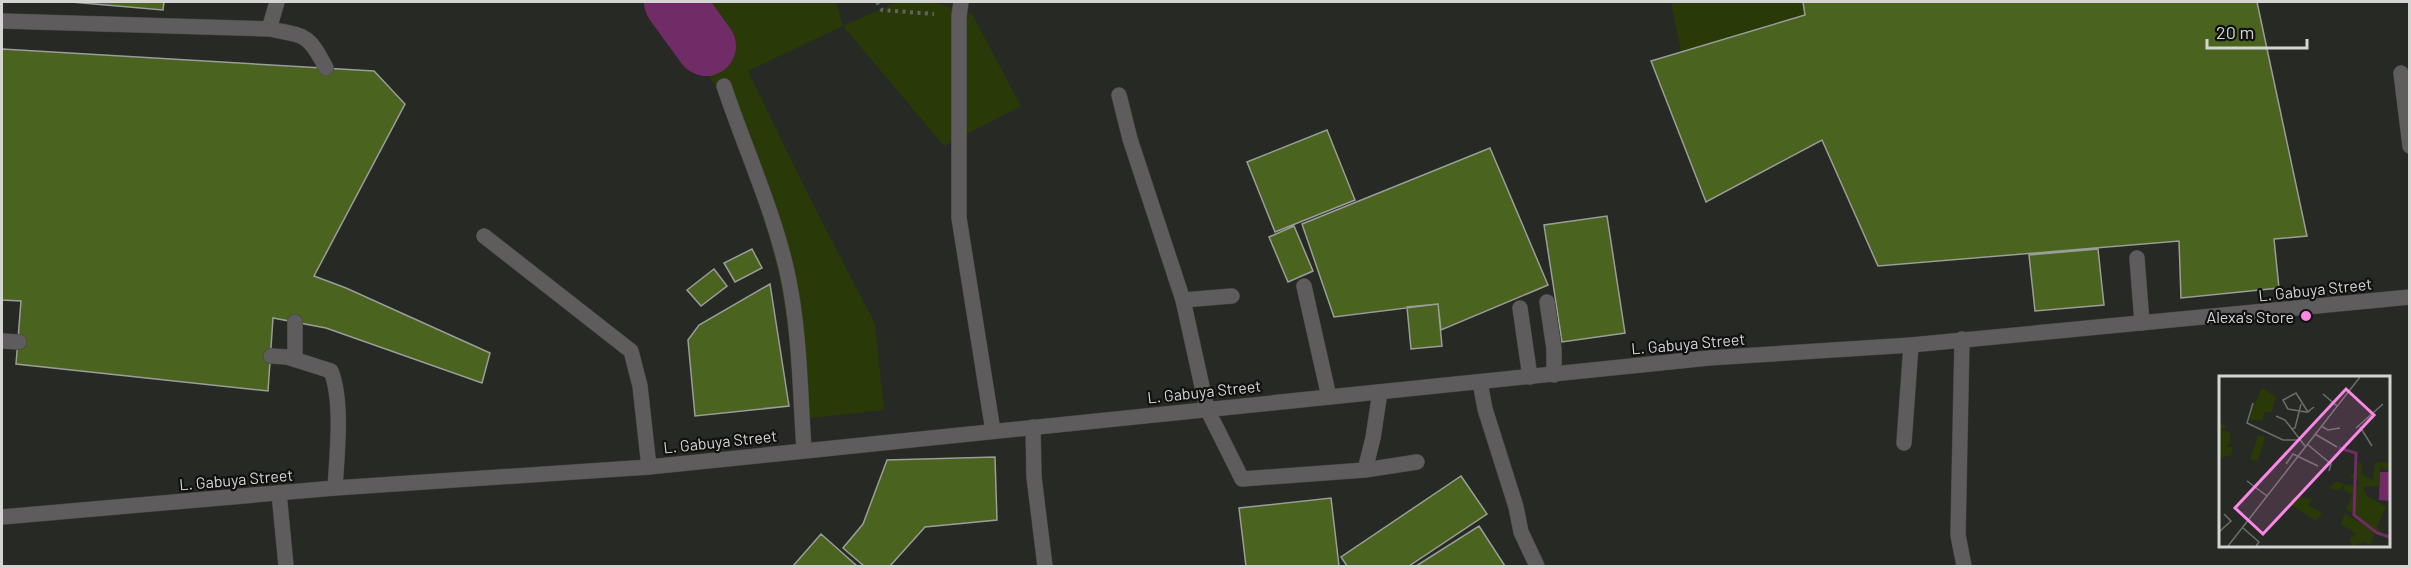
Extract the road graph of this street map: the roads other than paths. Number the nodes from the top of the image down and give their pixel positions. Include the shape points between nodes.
1 (277, 2) edge
2 (960, 9) edge
3 (2, 21) edge
4 (269, 29) junction
5 (327, 68) dead end
6 (2401, 73) dead end
7 (724, 86) dead end
8 (1119, 95) dead end
9 (2409, 146) edge
10 (484, 236) dead end
11 (2137, 258) dead end
12 (1304, 286) dead end
13 (1232, 296) dead end
14 (2409, 297) edge
15 (1183, 300) junction
16 (1546, 302) dead end
17 (1520, 308) dead end
18 (295, 322) dead end
19 (2142, 323) junction
20 (1962, 339) junction
21 (2, 341) edge
22 (20, 342) dead end
23 (1911, 345) junction
24 (271, 356) dead end
25 (295, 359) junction
26 (1554, 375) junction
27 (1530, 377) junction
28 (1480, 382) junction
29 (1380, 392) junction
30 (1329, 397) junction
31 (1207, 409) junction
32 (1033, 427) junction
33 (993, 431) junction
34 (1904, 443) dead end
35 (807, 449) junction
36 (1417, 462) dead end
37 (649, 467) junction
38 (1365, 470) junction
39 (335, 488) junction
40 (279, 493) junction
41 (2, 517) edge
42 (286, 567) edge
43 (1045, 567) edge
44 (1537, 567) edge
45 (1964, 567) edge

1 - 4 street
2 - 33 street via 959,218
3 - 4 street
4 - 5 street via 305,36
6 - 9 street
7 - 35 street via 788,276
8 - 15 street
10 - 37 street via 632,351
11 - 19 street
12 - 30 street
13 - 15 street
14 - 19 street, L. Gabuya Street
15 - 31 street
16 - 26 street
17 - 27 street
18 - 25 street
19 - 20 street, L. Gabuya Street
20 - 23 street, L. Gabuya Street
20 - 45 street via 1958,535
21 - 22 street
23 - 26 street, L. Gabuya Street via 1709,358
23 - 34 street
24 - 25 street
25 - 39 street via 331,370 336,382
26 - 27 street, L. Gabuya Street
27 - 28 street, L. Gabuya Street
28 - 29 street, L. Gabuya Street
28 - 44 street via 1521,532
29 - 30 street, L. Gabuya Street
29 - 38 street
30 - 31 street, L. Gabuya Street
31 - 32 street, L. Gabuya Street
31 - 38 street via 1242,479
32 - 33 street, L. Gabuya Street
32 - 43 street via 1034,477
33 - 35 street, L. Gabuya Street
35 - 37 street, L. Gabuya Street
36 - 38 street
37 - 39 street, L. Gabuya Street
39 - 40 street, L. Gabuya Street
40 - 41 street, L. Gabuya Street
40 - 42 street

